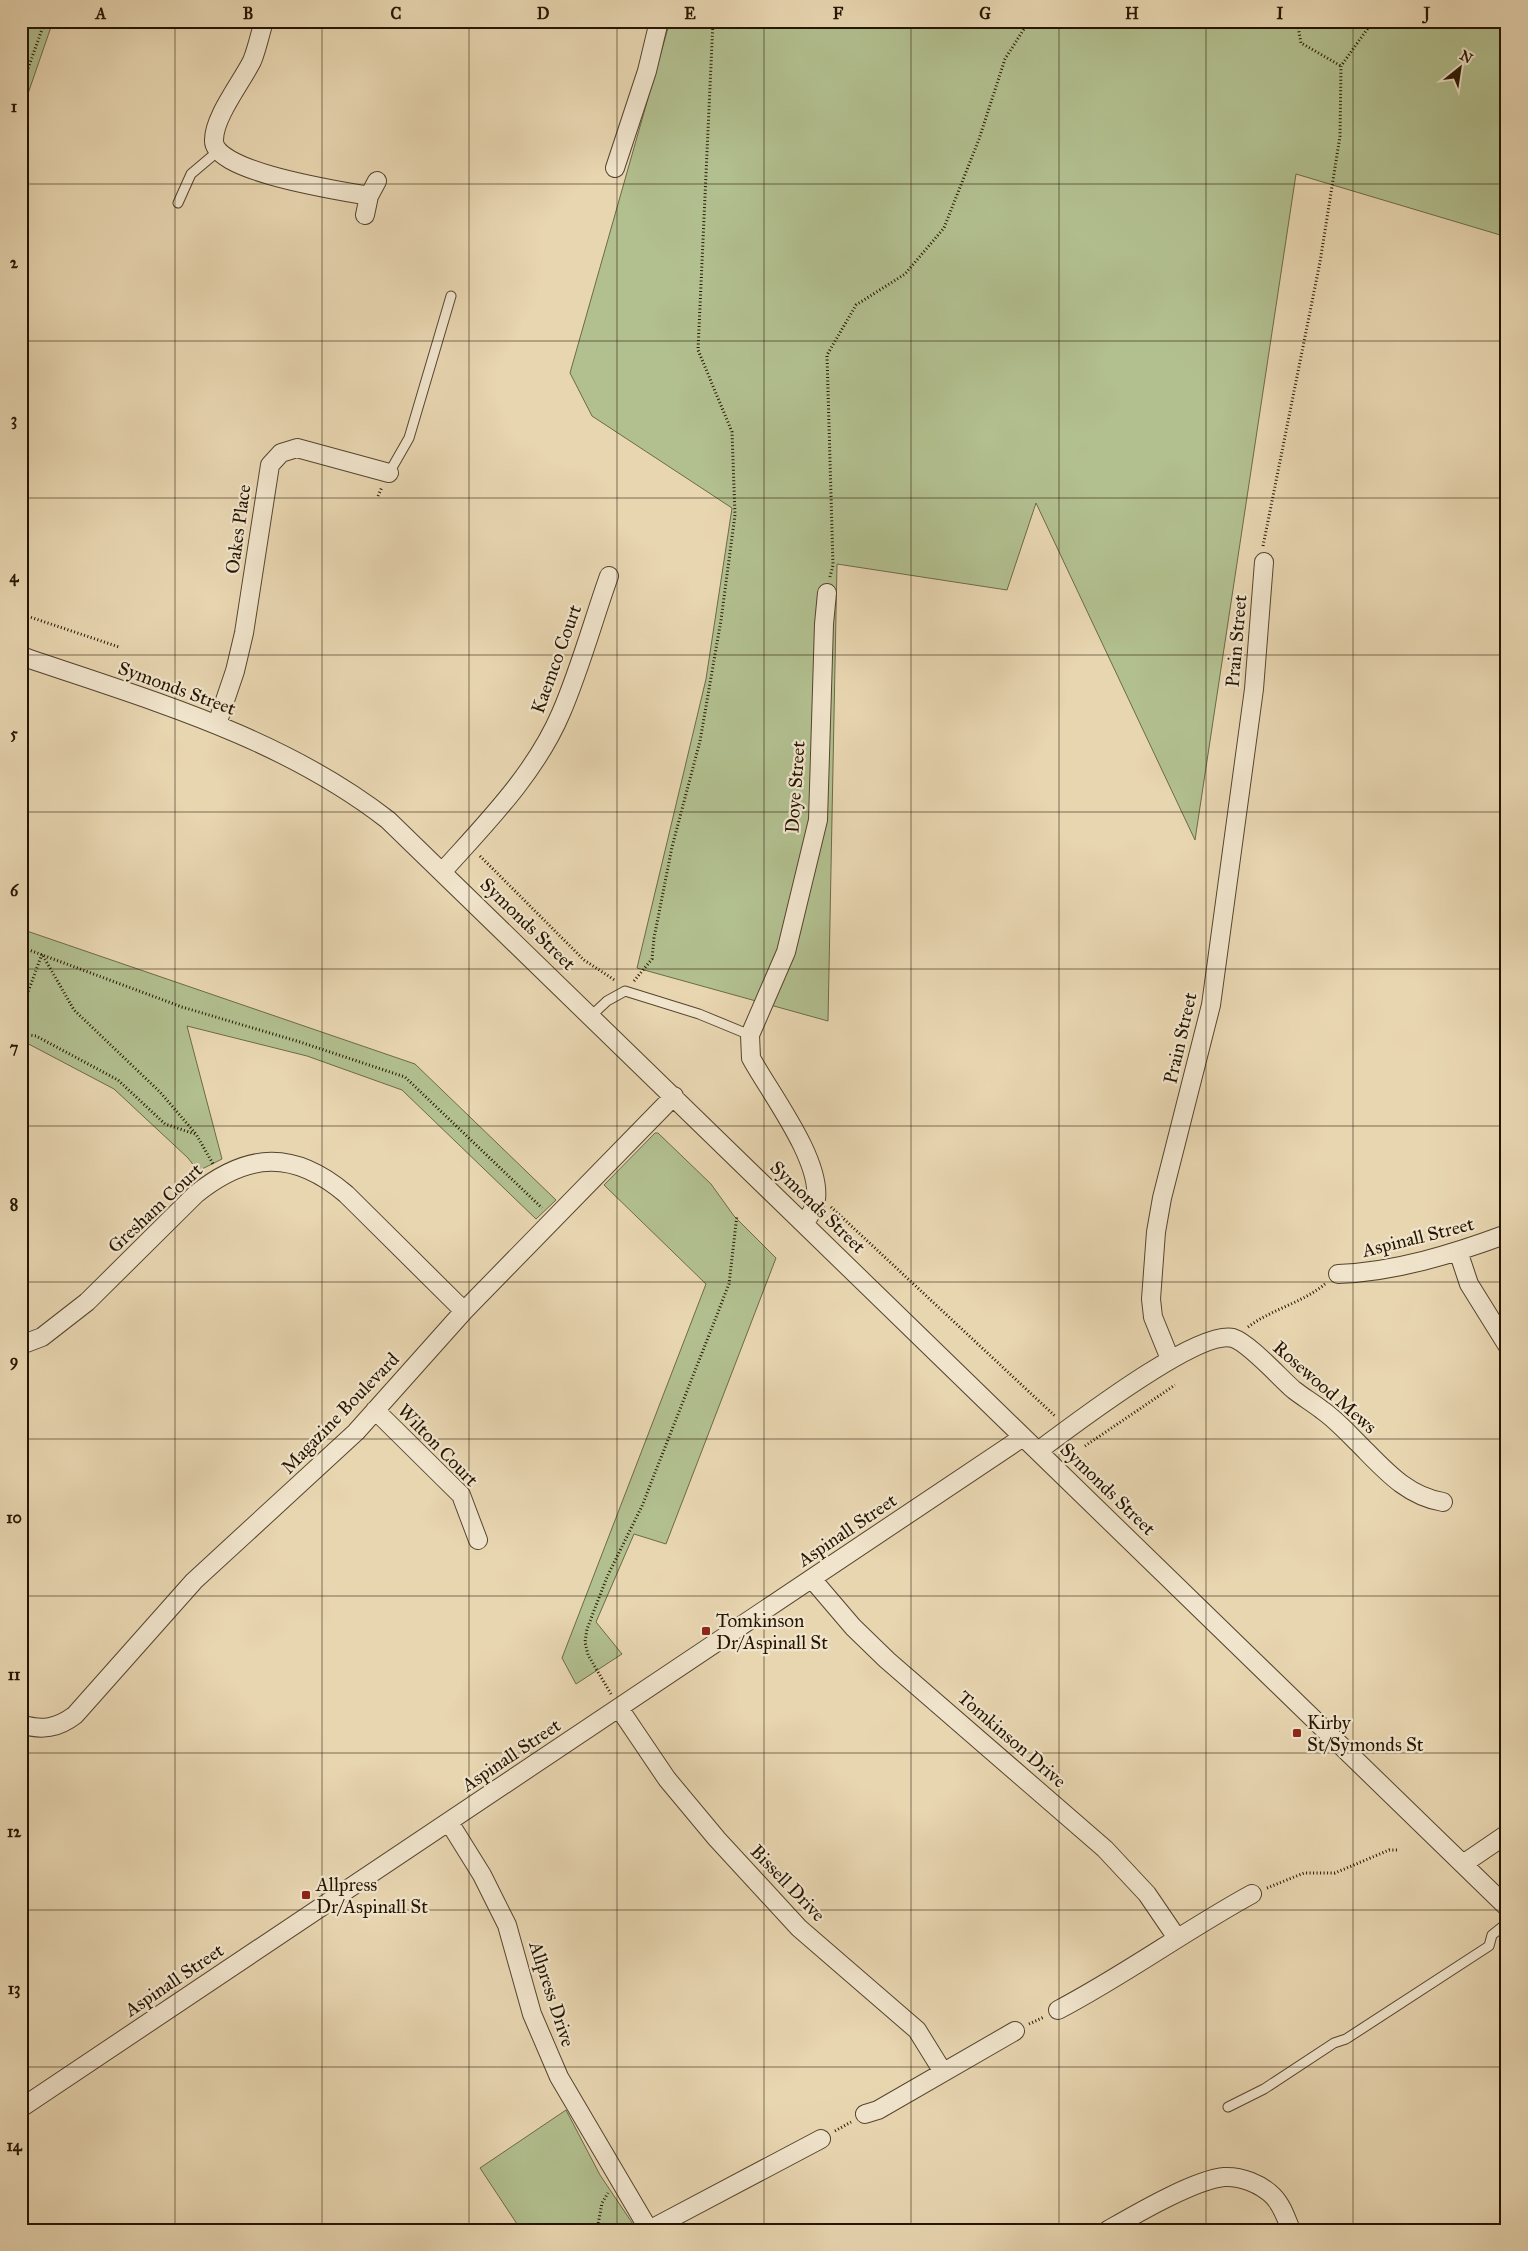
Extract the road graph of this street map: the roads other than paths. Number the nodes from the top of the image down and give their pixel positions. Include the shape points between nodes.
1 (264, 21) edge
2 (659, 21) edge
3 (217, 152) junction
4 (615, 168) dead end
5 (178, 203) dead end
6 (366, 214) dead end
7 (451, 296) dead end
8 (389, 473) joint
9 (1264, 562) road end
10 (608, 576) dead end
11 (827, 593) road end
12 (21, 656) edge
13 (217, 724) junction
14 (443, 872) junction
15 (591, 1016) junction
16 (750, 1035) junction
17 (674, 1096) junction
18 (804, 1223) junction
19 (1507, 1234) edge
20 (1458, 1251) junction
21 (1338, 1274) road end
22 (464, 1311) junction
23 (21, 1345) edge
24 (1507, 1345) edge
25 (1170, 1359) junction
26 (375, 1410) junction
27 (1023, 1437) junction
28 (1038, 1451) junction
29 (1444, 1502) dead end
30 (478, 1540) dead end
31 (812, 1579) junction
32 (619, 1708) junction
33 (21, 1724) edge
34 (449, 1822) junction
35 (1507, 1834) edge
36 (1463, 1864) junction
37 (1252, 1894) road end
38 (1507, 1907) edge
39 (1507, 1923) edge
40 (1177, 1938) junction
41 (1058, 2010) road end
42 (1015, 2031) road end
43 (943, 2072) junction
44 (1228, 2106) dead end
45 (21, 2108) edge
46 (865, 2114) road end
47 (821, 2139) road end
48 (649, 2230) edge
49 (1108, 2230) edge
50 (1291, 2230) edge

1 - 3 street via 252,60 218,124 213,139
2 - 4 street
3 - 5 lane via 190,174
3 - 6 street via 266,175 373,189
7 - 8 lane via 409,438
8 - 13 street, Oakes Place via 297,448 281,453 270,465 244,633
9 - 25 street, Prain Street via 1254,689 1211,1005 1156,1232 1151,1299 1153,1317
10 - 14 street, Kaemco Court via 561,714 534,762 496,812
11 - 16 street, Doye Street via 818,820 786,952
12 - 13 street, Symonds Street
13 - 14 street, Symonds Street via 266,744 332,780 388,820
14 - 15 street, Symonds Street
15 - 16 lane via 607,1001 625,991 699,1014
15 - 17 street, Symonds Street
16 - 18 street, Doye Street via 751,1058 797,1137 813,1172 816,1193 812,1211
17 - 18 street, Symonds Street
17 - 22 street, Magazine Boulevard
18 - 27 street, Symonds Street
19 - 20 street, Aspinall Street
20 - 21 street, Aspinall Street via 1371,1273
20 - 24 street via 1469,1284
22 - 23 street, Gresham Court via 328,1178 309,1168 268,1162 236,1168 215,1178 87,1302 42,1336
22 - 26 street, Magazine Boulevard
25 - 28 street
25 - 29 street, Rosewood Mews via 1207,1341 1234,1338 1334,1420 1404,1488 1427,1500
26 - 30 street, Wilton Court via 461,1495
26 - 33 street, Magazine Boulevard via 332,1456 194,1581 75,1714 56,1726 43,1729
27 - 28 street, Symonds Street
27 - 31 street, Aspinall Street
28 - 36 street, Symonds Street
31 - 32 street, Aspinall Street
31 - 40 street, Tomkinson Drive via 853,1627 887,1660 1105,1849 1147,1894
32 - 34 street, Aspinall Street
32 - 43 street, Bissell Drive via 667,1779 717,1839 799,1928 916,2030
34 - 45 street, Aspinall Street
34 - 48 street, Allpress Drive via 482,1875 507,1925 532,2014 559,2077
35 - 36 street
36 - 38 street, Symonds Street
37 - 40 street
39 - 44 lane via 1492,1935 1489,1946 1346,2040 1334,2043 1264,2089
40 - 41 street
42 - 43 street
43 - 46 street via 878,2110
47 - 48 street, Allpress Drive
49 - 50 street via 1194,2187 1224,2177 1238,2178 1264,2188 1280,2204

